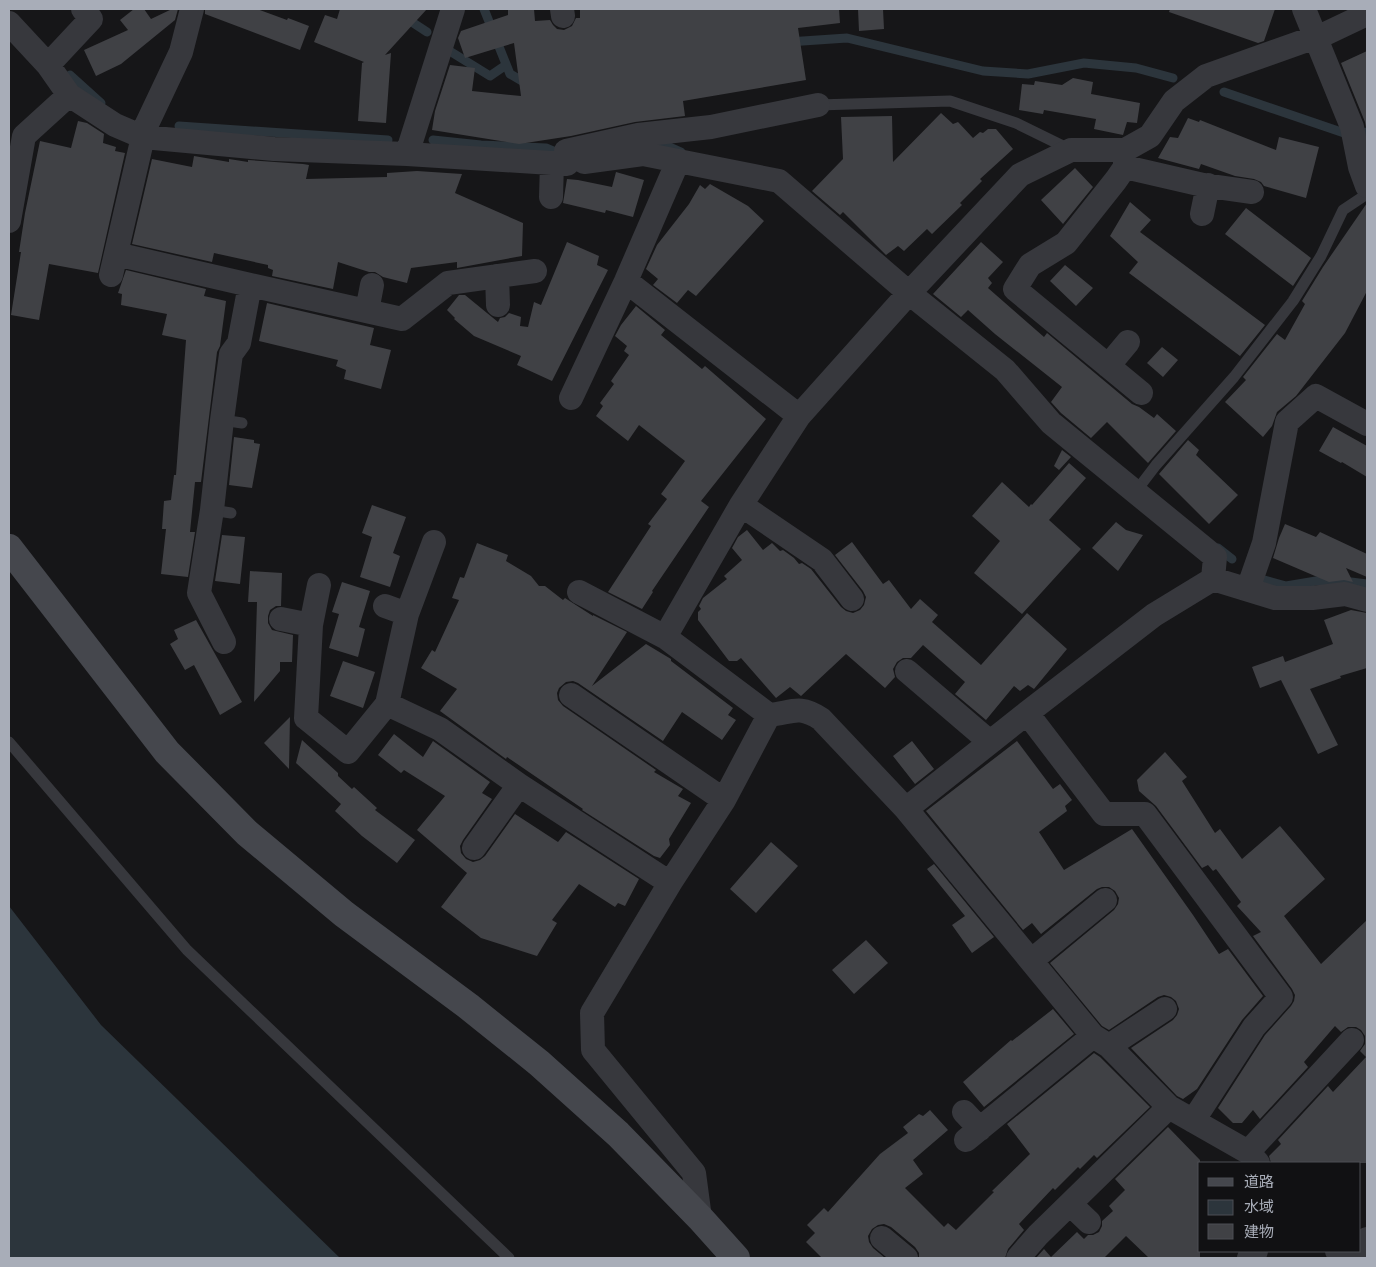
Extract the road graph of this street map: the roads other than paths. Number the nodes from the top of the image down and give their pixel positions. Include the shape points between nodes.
1 (83, 9) edge
2 (192, 9) edge
3 (453, 9) edge
4 (1304, 9) edge
5 (1367, 14) edge
6 (9, 23) edge
7 (1315, 37) junction
8 (48, 65) junction
9 (69, 95) junction
10 (818, 105) joint
11 (143, 137) junction
12 (1071, 150) junction
13 (407, 154) junction
14 (1125, 159) junction
15 (678, 161) junction
16 (560, 164) junction
17 (1208, 185) junction
18 (1367, 186) edge
19 (1252, 192) dead end
20 (1367, 194) edge
21 (551, 197) dead end
22 (1202, 214) dead end
23 (9, 221) edge
24 (535, 271) dead end
25 (497, 276) junction
26 (626, 281) junction
27 (250, 285) junction
28 (372, 285) dead end
29 (909, 293) junction
30 (498, 305) dead end
31 (367, 312) junction
32 (1128, 342) dead end
33 (1108, 366) junction
34 (1140, 393) dead end
35 (571, 398) dead end
36 (798, 416) junction
37 (1367, 424) edge
38 (1138, 494) junction
39 (741, 506) junction
40 (434, 542) dead end
41 (9, 548) edge
42 (1213, 579) junction
43 (319, 584) dead end
44 (1248, 589) junction
45 (579, 592) dead end
46 (852, 599) dead end
47 (1367, 600) edge
48 (385, 606) dead end
49 (407, 614) junction
50 (280, 619) dead end
51 (311, 625) junction
52 (665, 637) junction
53 (224, 642) dead end
54 (907, 671) dead end
55 (571, 695) dead end
56 (387, 704) junction
57 (1027, 712) junction
58 (769, 715) junction
59 (9, 742) edge
60 (990, 742) junction
61 (519, 785) junction
62 (724, 800) junction
63 (906, 809) junction
64 (474, 848) dead end
65 (670, 883) junction
66 (1105, 900) dead end
67 (1032, 960) junction
68 (1165, 1009) dead end
69 (1352, 1040) dead end
70 (1101, 1041) junction
71 (1169, 1107) junction
72 (1193, 1120) junction
73 (970, 1127) dead end
74 (1253, 1158) edge
75 (1070, 1204) junction
76 (700, 1218) junction
77 (1088, 1222) dead end
78 (882, 1238) dead end
79 (509, 1258) edge
80 (736, 1258) edge
81 (906, 1258) edge
82 (1018, 1258) edge

1 - 8 street via 91,19
2 - 11 street via 181,52
3 - 13 street
4 - 7 street
5 - 7 street
6 - 8 street
7 - 14 street via 1206,76 1174,101 1150,136
7 - 18 street via 1354,134
8 - 9 street
9 - 11 street via 116,125
9 - 23 street via 24,136
10 - 12 lane via 950,101 1016,123
10 - 16 street via 566,151
11 - 13 street via 274,149
11 - 27 street via 113,264
12 - 14 street
12 - 29 street via 1020,175
13 - 16 street
14 - 17 street
14 - 33 street via 1066,243 1030,265 1016,289
15 - 16 street via 643,154
15 - 26 street
15 - 29 street via 779,182
16 - 21 street
17 - 19 street
17 - 22 street
20 - 38 lane via 1343,210 1321,256 1293,301 1234,377 1156,466 1140,486
24 - 25 street
25 - 30 street
25 - 31 street via 448,283 402,319
26 - 35 street
26 - 36 street
27 - 31 street
27 - 53 street via 238,343 231,354 232,422 222,511 199,593
28 - 31 street
29 - 36 street
29 - 38 street via 1005,370 1051,423
32 - 33 street
33 - 34 street
36 - 39 street
37 - 44 street via 1316,396 1286,422 1264,543
38 - 42 street via 1215,557
39 - 46 street via 822,560
39 - 52 street
40 - 49 street
41 - 76 street via 167,752 247,833 344,914 539,1063 618,1134
42 - 44 street
42 - 57 street via 1154,615
43 - 51 street
44 - 47 street via 1275,598 1344,594
45 - 52 street
48 - 49 street
49 - 56 street
50 - 51 street
51 - 56 street via 306,718 348,752
52 - 58 street
54 - 60 street
55 - 62 street
56 - 61 street via 440,729
57 - 60 street
57 - 72 street via 1104,814 1144,814 1281,997 1254,1027
58 - 62 street
58 - 63 street via 796,710 810,712 821,719
59 - 79 lane via 187,950
60 - 63 street
61 - 64 street
61 - 65 street
62 - 65 street
63 - 67 street
65 - 76 street via 592,1013 594,1050 694,1173
66 - 67 street
67 - 70 street
68 - 70 street
69 - 74 street
70 - 71 street
70 - 73 street
71 - 72 street
71 - 75 street
72 - 74 street
75 - 77 street
75 - 82 street
76 - 80 street
78 - 81 street

